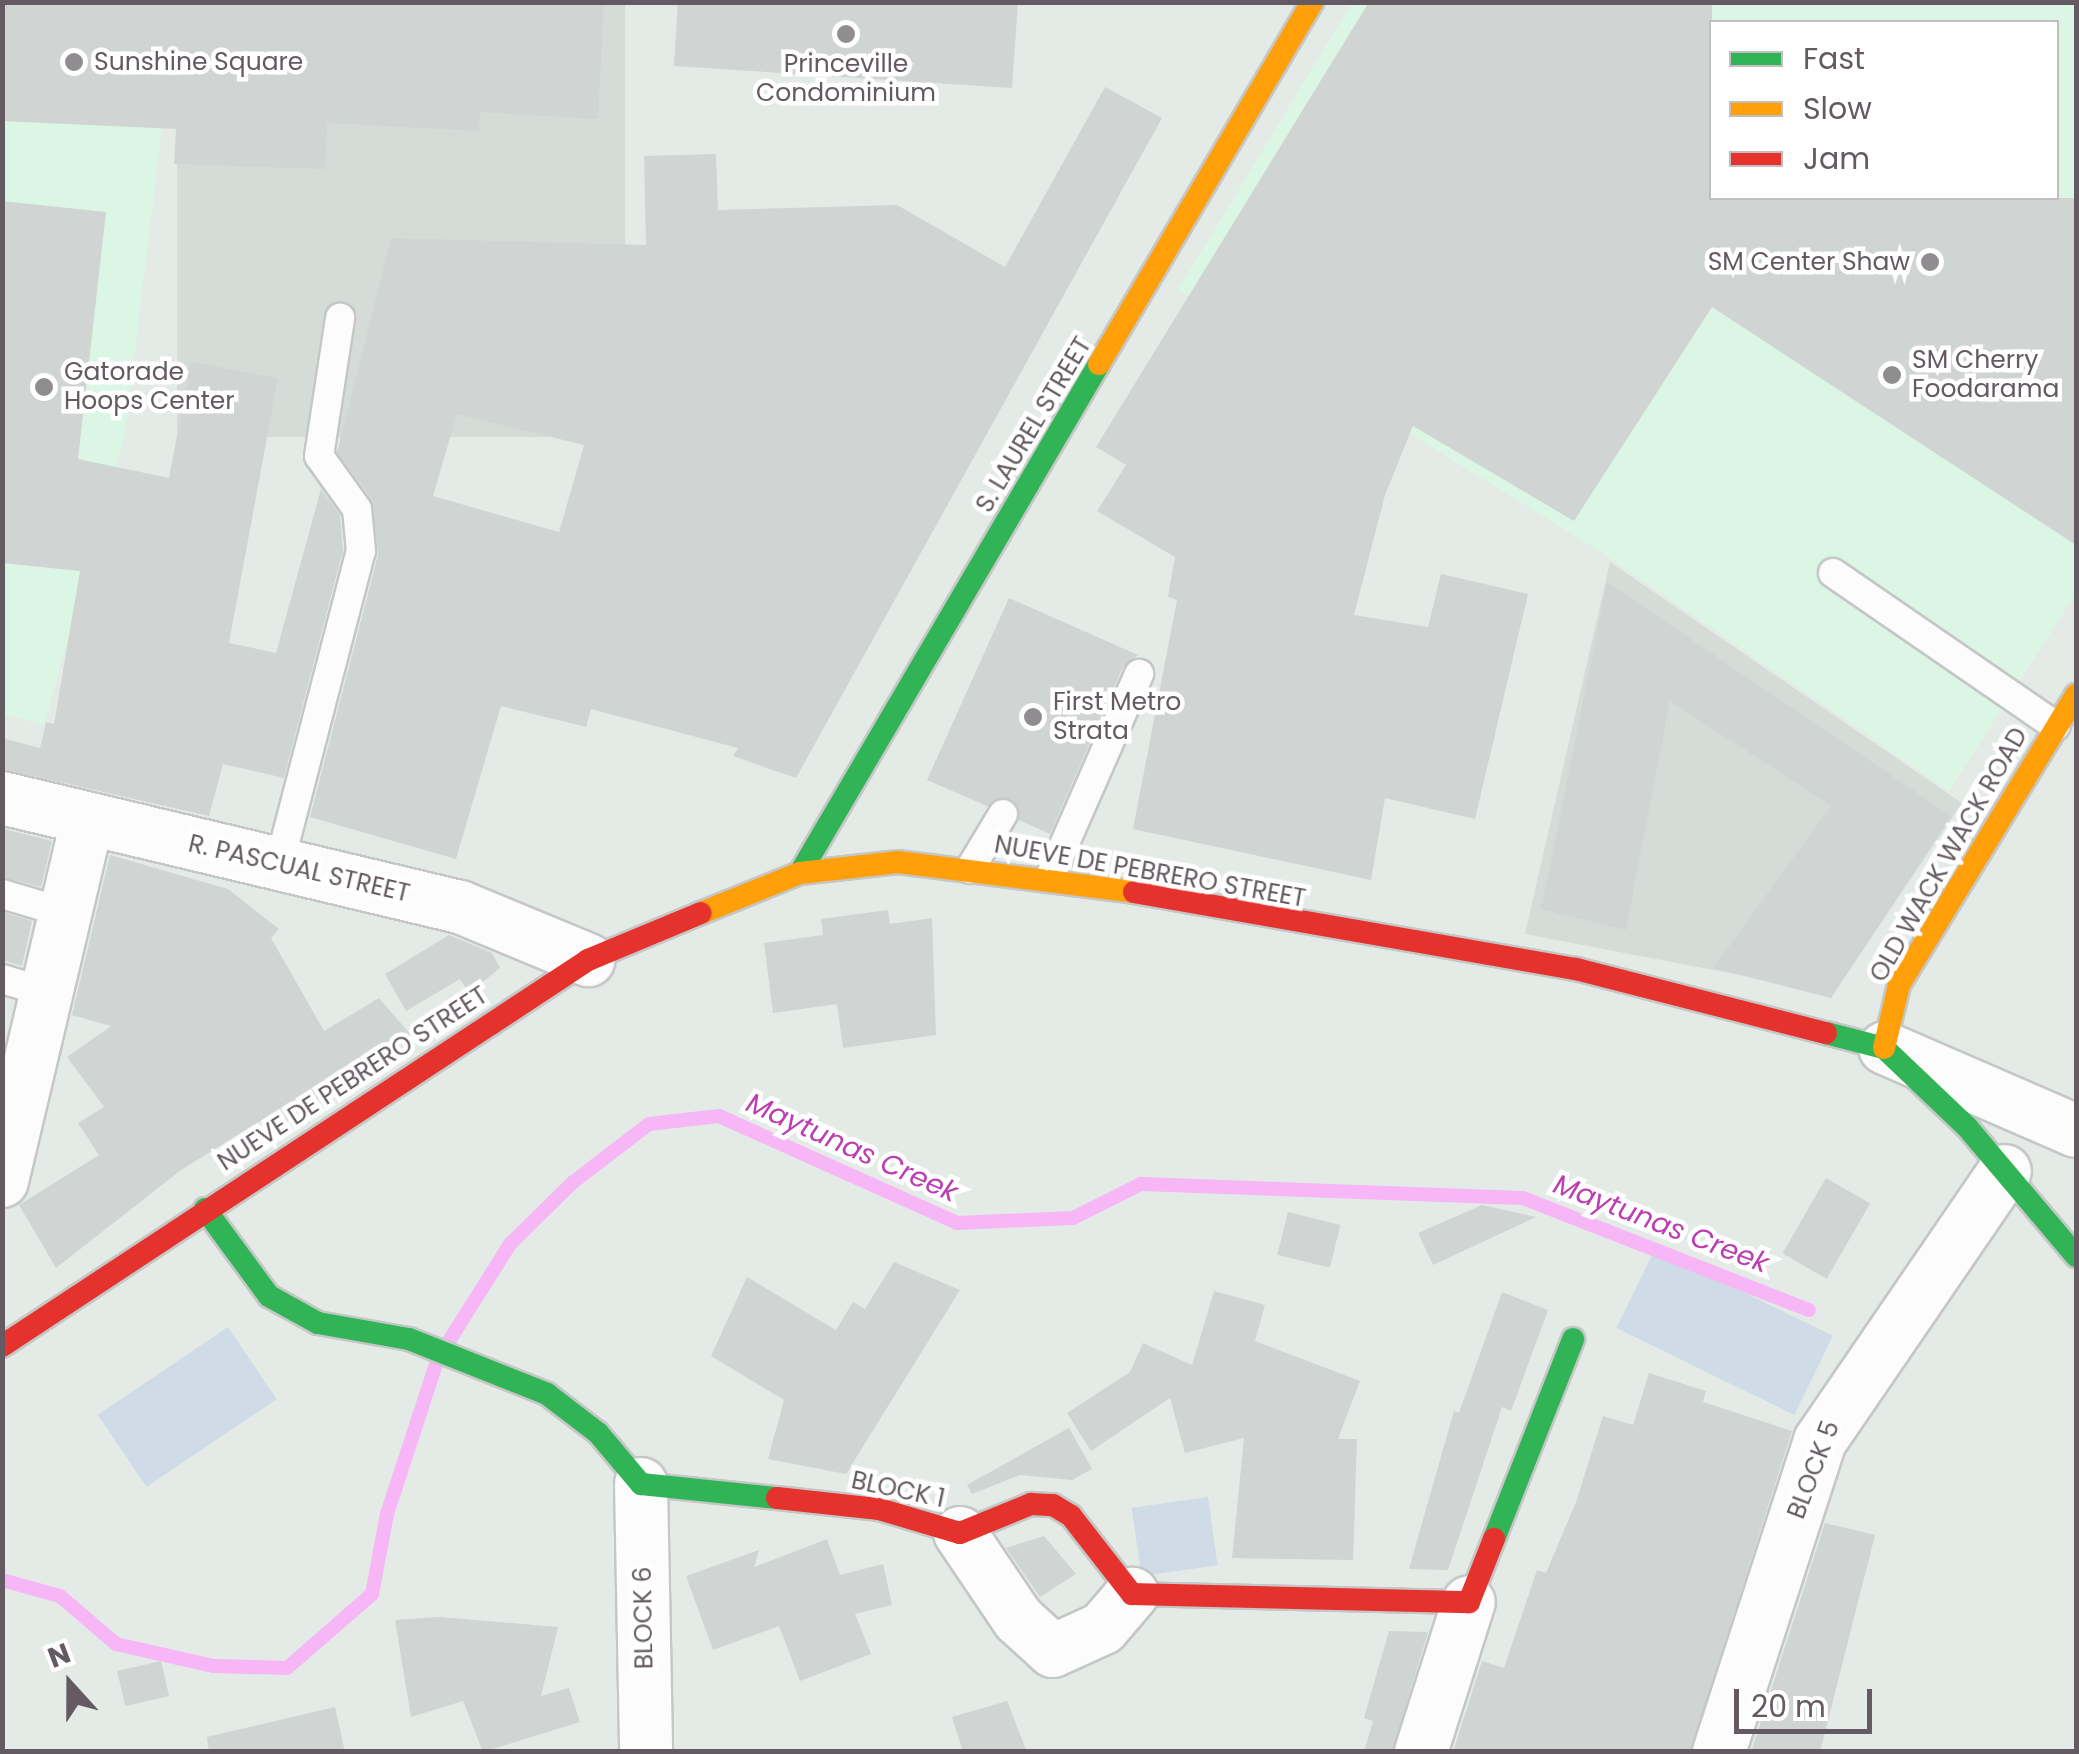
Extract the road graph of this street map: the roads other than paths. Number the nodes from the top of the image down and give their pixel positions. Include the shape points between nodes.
1 (1312, 2) edge
2 (340, 318) dead end
3 (1834, 573) dead end
4 (1138, 674) dead end
5 (2076, 696) edge
6 (2056, 726) junction
7 (2, 798) edge
8 (1003, 814) dead end
9 (86, 820) junction
10 (279, 865) junction
11 (970, 869) junction
12 (800, 873) junction
13 (1050, 877) junction
14 (2, 894) edge
15 (66, 913) junction
16 (588, 960) junction
17 (24, 986) edge
18 (1884, 1048) junction
19 (14, 1078) edge
20 (2076, 1131) edge
21 (4, 1167) edge
22 (2005, 1171) junction
23 (205, 1209) junction
24 (2076, 1256) edge
25 (1573, 1338) dead end
26 (2, 1346) edge
27 (641, 1484) junction
28 (960, 1533) junction
29 (1132, 1594) junction
30 (1470, 1602) junction
31 (646, 1752) edge
32 (1420, 1752) edge
33 (1719, 1752) edge

1 - 12 street, S. LAUREL STREET
2 - 10 lane via 319,456 357,509 360,551
3 - 6 lane
4 - 13 lane
5 - 6 street, OLD WACK WACK ROAD
6 - 18 street, OLD WACK WACK ROAD via 1899,985
7 - 9 street, R. PASCUAL STREET
8 - 11 lane
9 - 10 street, R. PASCUAL STREET
9 - 15 street
10 - 16 street, R. PASCUAL STREET via 460,906
11 - 12 street, NUEVE DE PEBRERO STREET via 898,862
11 - 13 street, NUEVE DE PEBRERO STREET
12 - 16 street, NUEVE DE PEBRERO STREET
13 - 18 street, NUEVE DE PEBRERO STREET via 1576,969
14 - 15 lane
15 - 17 street
16 - 23 street, NUEVE DE PEBRERO STREET
17 - 19 street
18 - 20 street
18 - 22 street
19 - 21 street
22 - 24 street
22 - 33 street, BLOCK 5 via 1820,1440
23 - 26 street, NUEVE DE PEBRERO STREET
23 - 27 street via 269,1296 318,1323 409,1339 547,1394 598,1433
25 - 30 street
27 - 28 street, BLOCK 1 via 878,1509
27 - 31 street, BLOCK 6
28 - 29 street, BLOCK 1 via 1032,1504 1053,1505 1072,1516
28 - 29 street via 1018,1618 1054,1651 1103,1628
29 - 30 street
30 - 32 street

